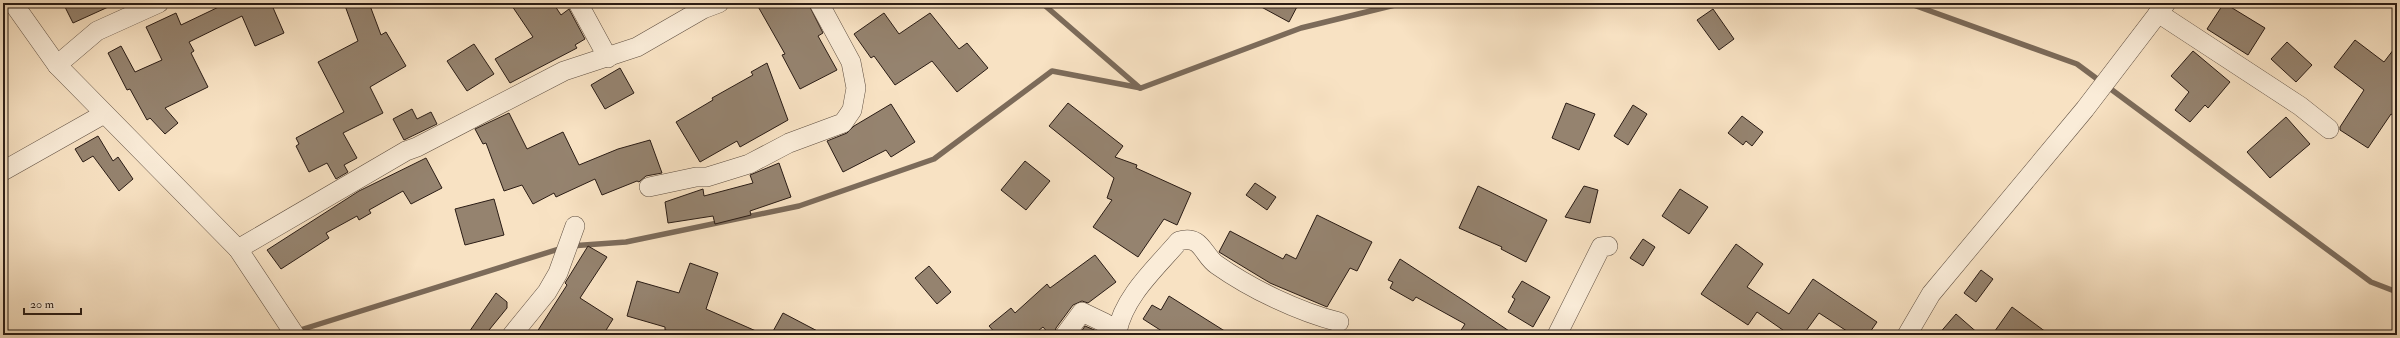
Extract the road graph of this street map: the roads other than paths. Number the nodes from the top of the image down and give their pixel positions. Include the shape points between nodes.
1 (13, 3) edge
2 (159, 3) edge
3 (578, 3) edge
4 (719, 3) edge
5 (819, 3) edge
6 (2162, 8) edge
7 (608, 58) junction
8 (57, 65) junction
9 (104, 114) junction
10 (2329, 129) dead end
11 (3, 171) edge
12 (649, 187) dead end
13 (575, 226) dead end
14 (1608, 246) dead end
15 (238, 249) junction
16 (1339, 322) dead end
17 (1119, 334) edge
18 (295, 335) edge
19 (512, 335) edge
20 (1065, 335) edge
21 (1557, 335) edge
22 (1907, 335) edge

1 - 8 street
2 - 8 street via 97,31
3 - 7 street
4 - 7 street via 703,9 637,47
5 - 12 street via 853,69 856,88 852,110 843,123 789,143 749,164 707,177
6 - 10 street
6 - 22 street via 2084,109 1931,294
7 - 15 street via 564,71 406,151
8 - 9 street
9 - 11 street
9 - 15 street
13 - 19 street via 558,273 547,292
14 - 21 street via 1601,247
15 - 18 street
16 - 17 street via 1315,316 1238,279 1214,263 1207,251 1197,242 1187,238 1179,241 1127,303 1119,319
17 - 20 street via 1105,323 1082,312

